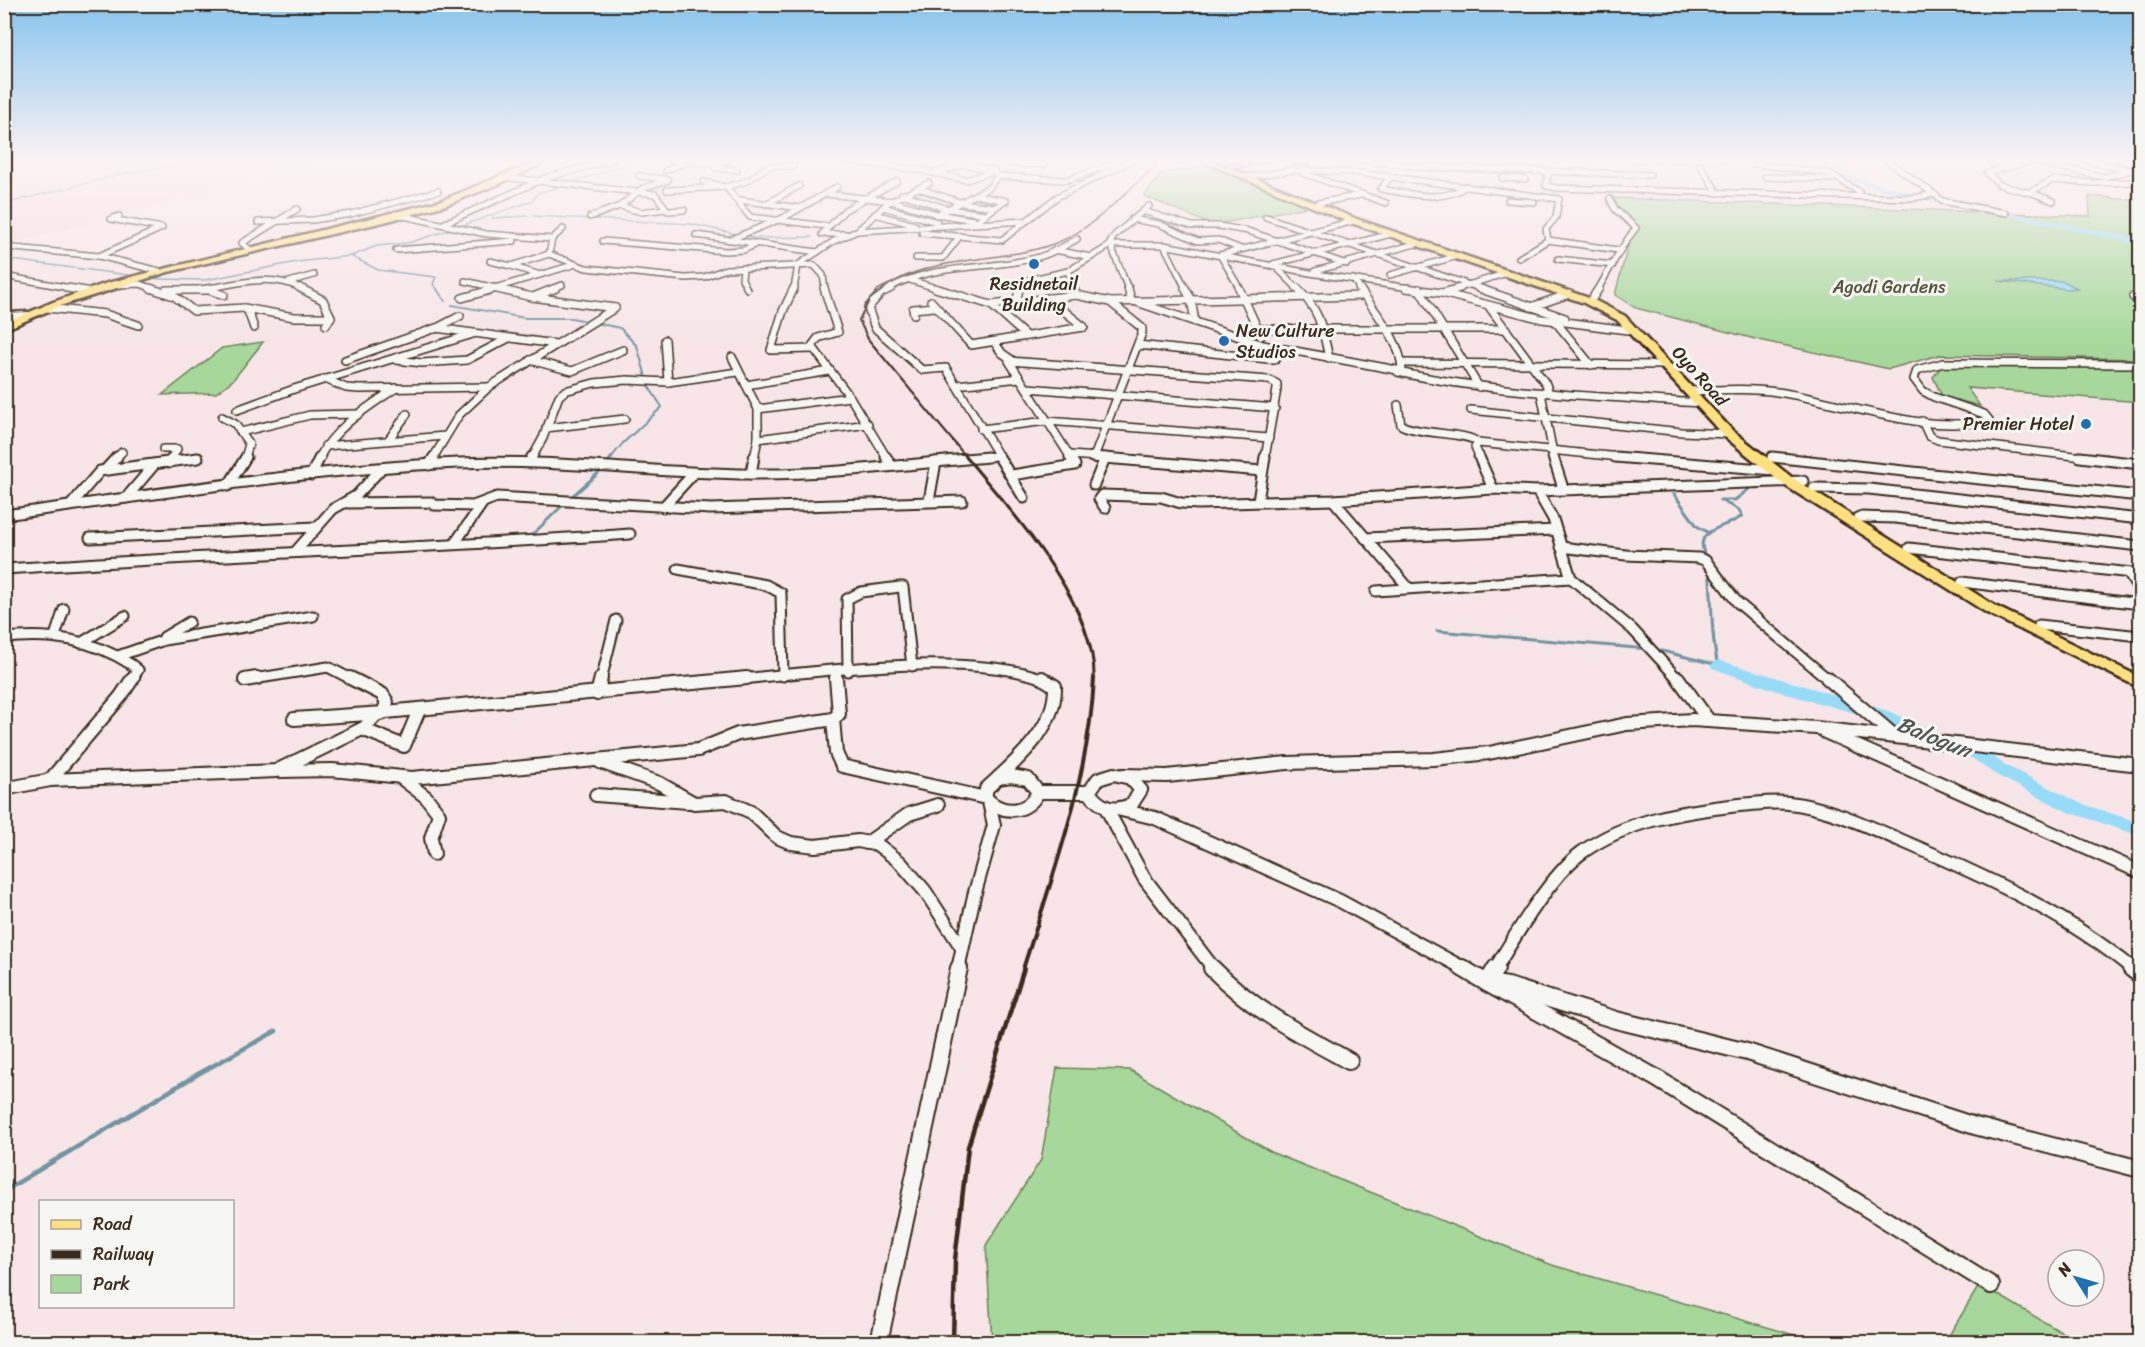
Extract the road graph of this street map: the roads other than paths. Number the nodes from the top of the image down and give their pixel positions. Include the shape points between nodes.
1 (127, 222) edge
2 (258, 222) dead end
3 (277, 222) joint
4 (364, 222) edge
5 (366, 222) edge
6 (437, 222) edge
7 (771, 222) edge
8 (791, 222) edge
9 (832, 222) edge
10 (867, 222) edge
11 (880, 222) edge
12 (903, 222) edge
13 (921, 222) edge
14 (930, 222) edge
15 (939, 222) edge
16 (947, 222) edge
17 (967, 222) edge
18 (1025, 222) edge
19 (1129, 222) edge
20 (1148, 222) edge
21 (1178, 222) edge
22 (1282, 222) edge
23 (1350, 222) edge
24 (1356, 222) edge
25 (1370, 222) edge
26 (1552, 222) edge
27 (1631, 222) edge
28 (443, 223) junction
29 (958, 225) junction
30 (827, 226) junction
31 (1192, 226) junction
32 (423, 227) dead end
33 (562, 229) dead end
34 (896, 229) junction
35 (872, 230) junction
36 (1170, 230) junction
37 (857, 231) junction
38 (1311, 231) junction
39 (846, 234) junction
40 (1391, 234) junction
41 (696, 235) dead end
42 (960, 236) junction
43 (552, 238) junction
44 (532, 239) junction
45 (1077, 239) dead end
46 (729, 240) junction
47 (1548, 240) junction
48 (603, 241) dead end
49 (1277, 241) junction
50 (1419, 243) junction
51 (1352, 244) junction
52 (754, 245) junction
53 (1111, 245) junction
54 (1164, 245) junction
55 (4, 248) edge
56 (249, 249) junction
57 (1241, 249) junction
58 (396, 250) dead end
59 (1054, 250) junction
60 (1618, 250) junction
61 (817, 252) junction
62 (1314, 253) junction
63 (1379, 253) junction
64 (549, 254) junction
65 (1220, 255) junction
66 (99, 256) junction
67 (1458, 256) junction
68 (1091, 257) junction
69 (916, 258) dead end
70 (1519, 258) dead end
71 (1558, 259) dead end
72 (1475, 260) junction
73 (490, 261) dead end
74 (1273, 264) junction
75 (1347, 264) junction
76 (573, 265) junction
77 (798, 265) junction
78 (1613, 265) junction
79 (511, 266) junction
80 (1420, 267) junction
81 (743, 268) junction
82 (159, 271) junction
83 (1068, 271) junction
84 (1310, 273) junction
85 (1507, 273) junction
86 (540, 275) junction
87 (1390, 275) dead end
88 (4, 276) edge
89 (314, 276) dead end
90 (1353, 279) junction
91 (910, 280) junction
92 (465, 281) dead end
93 (289, 282) junction
94 (1471, 284) junction
95 (113, 285) junction
96 (562, 285) dead end
97 (153, 289) junction
98 (747, 289) dead end
99 (1419, 289) junction
100 (201, 290) junction
101 (493, 290) junction
102 (87, 291) junction
103 (1442, 293) junction
104 (1569, 294) junction
105 (1076, 295) junction
106 (2140, 295) edge
107 (224, 296) dead end
108 (1363, 296) junction
109 (532, 297) junction
110 (1048, 297) junction
111 (462, 298) dead end
112 (1308, 298) junction
113 (1191, 299) junction
114 (1246, 299) junction
115 (1017, 300) junction
116 (1131, 300) junction
117 (1591, 300) junction
118 (2140, 301) edge
119 (1110, 302) junction
120 (991, 304) junction
121 (1534, 306) junction
122 (46, 308) junction
123 (244, 308) junction
124 (1490, 308) junction
125 (1514, 312) junction
126 (914, 314) dead end
127 (460, 316) dead end
128 (16, 317) edge
129 (331, 317) junction
130 (1555, 321) junction
131 (1195, 322) junction
132 (1579, 324) junction
133 (4, 325) edge
134 (138, 325) dead end
135 (326, 325) dead end
136 (254, 328) dead end
137 (1321, 328) junction
138 (434, 329) junction
139 (1258, 329) junction
140 (1386, 329) junction
141 (1445, 329) junction
142 (1506, 329) junction
143 (1635, 331) junction
144 (473, 334) junction
145 (1025, 335) junction
146 (507, 339) junction
147 (665, 340) dead end
148 (994, 342) junction
149 (556, 344) junction
150 (1138, 345) junction
151 (1263, 345) junction
152 (623, 350) dead end
153 (814, 350) junction
154 (1285, 350) junction
155 (732, 357) dead end
156 (1329, 358) junction
157 (393, 359) junction
158 (345, 360) dead end
159 (530, 360) junction
160 (1012, 360) junction
161 (1402, 363) junction
162 (1466, 364) junction
163 (2140, 364) edge
164 (1529, 365) junction
165 (1591, 365) junction
166 (1665, 365) junction
167 (1128, 369) junction
168 (830, 371) junction
169 (738, 372) junction
170 (1398, 372) junction
171 (1020, 378) junction
172 (325, 380) junction
173 (668, 382) junction
174 (746, 385) junction
175 (957, 385) junction
176 (489, 387) junction
177 (1479, 387) junction
178 (396, 388) junction
179 (1028, 388) junction
180 (1541, 393) junction
181 (1119, 395) junction
182 (1696, 395) junction
183 (850, 397) junction
184 (1398, 405) dead end
185 (1275, 408) junction
186 (758, 409) junction
187 (237, 410) dead end
188 (1471, 410) dead end
189 (357, 414) junction
190 (407, 414) dead end
191 (222, 417) dead end
192 (625, 419) dead end
193 (1546, 419) junction
194 (1047, 420) junction
195 (1922, 421) junction
196 (868, 424) junction
197 (1106, 424) junction
198 (546, 428) junction
199 (981, 429) junction
200 (241, 432) junction
201 (1729, 434) junction
202 (445, 436) junction
203 (1269, 438) junction
204 (389, 439) junction
205 (758, 439) junction
206 (1478, 443) junction
207 (325, 446) junction
208 (163, 449) dead end
209 (1551, 450) junction
210 (122, 452) dead end
211 (1070, 455) junction
212 (997, 456) junction
213 (1094, 457) junction
214 (1772, 457) junction
215 (198, 458) dead end
216 (1105, 458) junction
217 (530, 461) junction
218 (936, 462) junction
219 (169, 463) junction
220 (2140, 464) edge
221 (154, 465) junction
222 (429, 465) junction
223 (891, 465) junction
224 (106, 470) junction
225 (381, 470) junction
226 (1774, 470) junction
227 (1262, 471) junction
228 (694, 473) junction
229 (751, 474) junction
230 (311, 475) junction
231 (1012, 475) junction
232 (1803, 481) junction
233 (1789, 482) junction
234 (1094, 485) dead end
235 (228, 486) junction
236 (1563, 488) junction
237 (1814, 488) junction
238 (1493, 489) junction
239 (1537, 491) junction
240 (2140, 496) edge
241 (126, 498) junction
242 (1024, 498) dead end
243 (1333, 500) junction
244 (929, 501) junction
245 (962, 501) dead end
246 (1258, 501) junction
247 (348, 503) junction
248 (482, 504) junction
249 (71, 505) junction
250 (663, 507) junction
251 (1105, 508) dead end
252 (4, 515) edge
253 (1859, 517) junction
254 (2140, 519) edge
255 (316, 527) junction
256 (1556, 530) junction
257 (630, 534) dead end
258 (90, 538) dead end
259 (1365, 538) junction
260 (455, 543) junction
261 (2140, 546) edge
262 (1561, 547) junction
263 (1909, 548) junction
264 (296, 551) junction
265 (4, 569) edge
266 (678, 569) dead end
267 (2128, 573) junction
268 (2140, 574) edge
269 (1571, 578) junction
270 (1962, 582) junction
271 (1408, 587) junction
272 (1376, 591) dead end
273 (2140, 592) edge
274 (2140, 604) edge
275 (64, 609) dead end
276 (125, 616) dead end
277 (313, 616) dead end
278 (616, 620) dead end
279 (189, 622) dead end
280 (2039, 625) junction
281 (55, 636) junction
282 (2140, 636) edge
283 (4, 638) edge
284 (156, 642) junction
285 (81, 643) junction
286 (118, 656) junction
287 (912, 666) junction
288 (842, 671) junction
289 (2140, 673) edge
290 (783, 676) junction
291 (245, 680) dead end
292 (2140, 683) edge
293 (597, 694) junction
294 (419, 710) junction
295 (383, 713) junction
296 (294, 719) dead end
297 (833, 719) junction
298 (1709, 721) junction
299 (1816, 728) junction
300 (362, 729) junction
301 (1896, 737) junction
302 (1019, 760) junction
303 (597, 761) junction
304 (2140, 765) edge
305 (276, 771) junction
306 (1123, 775) junction
307 (1167, 776) junction
308 (401, 777) junction
309 (1024, 777) junction
310 (998, 778) junction
311 (50, 780) junction
312 (4, 789) edge
313 (1038, 792) junction
314 (1089, 792) junction
315 (1140, 794) junction
316 (596, 795) dead end
317 (987, 800) junction
318 (694, 803) junction
319 (938, 806) dead end
320 (1111, 808) junction
321 (1012, 810) junction
322 (1155, 818) junction
323 (994, 825) junction
324 (867, 843) junction
325 (434, 854) dead end
326 (2140, 872) edge
327 (962, 948) junction
328 (2140, 975) edge
329 (1487, 983) junction
330 (1348, 1061) dead end
331 (2140, 1169) edge
332 (1991, 1285) dead end
333 (879, 1342) edge

1 - 66 street via 162,228
2 - 3 street
3 - 56 street via 242,243
4 - 56 main road
5 - 95 main road
6 - 28 street
7 - 46 street
8 - 30 street
9 - 30 street
10 - 37 street
11 - 35 street
12 - 34 street
13 - 34 street
14 - 42 street via 918,233
15 - 29 street via 945,226
16 - 29 street
17 - 29 street
18 - 42 street via 1002,240
19 - 53 street via 1111,239
20 - 36 street
21 - 31 street
22 - 38 street
23 - 38 street
24 - 40 main road, Oyo Road
25 - 72 main road, Oyo Road
26 - 47 street via 1546,228
27 - 60 street via 1636,225
28 - 32 street
28 - 44 street via 486,234
30 - 39 street via 822,234
31 - 36 street
31 - 49 street via 1242,230
33 - 43 street
34 - 35 street
35 - 37 street
36 - 57 street via 1198,241 1218,240
37 - 39 street
38 - 49 street
38 - 51 street
39 - 61 street
40 - 50 main road, Oyo Road
40 - 51 street
41 - 46 street
42 - 69 street via 943,258
43 - 44 street
43 - 64 street
44 - 58 street
45 - 59 street
46 - 52 street
47 - 60 street
47 - 70 street
48 - 52 street via 726,251
49 - 57 street
49 - 62 street
50 - 63 street
50 - 67 main road, Oyo Road
51 - 62 street
51 - 63 street
52 - 61 street
53 - 54 street
53 - 68 street
53 - 116 street
54 - 65 street
54 - 113 street
55 - 66 street
56 - 82 main road
57 - 65 street
59 - 68 street
59 - 91 street via 1037,258 954,268
60 - 78 street
61 - 77 street
62 - 74 street
62 - 75 street
63 - 75 street
63 - 80 street
64 - 76 street
64 - 79 street
65 - 74 street
65 - 114 street
66 - 82 street
67 - 72 main road, Oyo Road
67 - 80 street
68 - 83 street
71 - 78 street
72 - 85 main road, Oyo Road
72 - 117 main road, Oyo Road
73 - 79 street
74 - 84 street
74 - 112 street
75 - 84 street
76 - 81 street via 685,278
76 - 86 street
77 - 81 street
77 - 153 street via 814,266 823,275 823,290 836,315 838,332 814,341
77 - 153 street via 793,293 771,350
78 - 117 street
79 - 86 street
80 - 87 street
80 - 94 street
81 - 98 street via 742,279
82 - 102 main road
83 - 105 street
83 - 115 street via 1020,283
84 - 90 street
85 - 94 street
85 - 104 main road, Oyo Road
86 - 101 street
88 - 102 street
89 - 93 street
90 - 99 street
90 - 108 street
91 - 120 street
91 - 175 street via 872,302 868,308 872,320 883,337 922,370 946,368
92 - 101 street
93 - 100 street via 264,279
93 - 129 street via 323,300
94 - 103 street
94 - 121 street
95 - 97 street via 140,284
95 - 122 main road
96 - 109 street
97 - 100 street
97 - 123 street via 174,296 194,311
99 - 103 street
99 - 141 street
100 - 107 street
101 - 109 street
101 - 111 street
102 - 128 main road
103 - 124 street
104 - 117 main road, Oyo Road
104 - 121 street
105 - 110 street
105 - 119 street
106 - 118 street via 2133,297
108 - 112 street
108 - 140 street
109 - 149 street via 615,308
110 - 115 street
110 - 145 street via 1084,327
112 - 114 street
112 - 137 street via 1318,313
113 - 114 street
113 - 116 street
113 - 131 street
114 - 139 street
115 - 120 street
116 - 119 street
116 - 131 street
117 - 143 main road, Oyo Road
117 - 182 main road, Oyo Road via 1608,304 1632,320
119 - 150 street via 1142,328
120 - 145 street
121 - 125 street
121 - 132 street
122 - 128 main road
122 - 134 street via 105,314
123 - 129 street
123 - 136 street
124 - 125 street
124 - 142 street
125 - 130 street
126 - 148 street via 914,309 932,304 969,344
127 - 138 street
128 - 133 main road
129 - 135 street
130 - 132 street
130 - 165 street
131 - 151 street
132 - 143 street
137 - 139 street
137 - 140 street
137 - 156 street
138 - 144 street
138 - 158 street
139 - 151 street
140 - 141 street
140 - 161 street
141 - 142 street
141 - 162 street
142 - 164 street
143 - 166 main road, Oyo Road
144 - 146 street
144 - 157 street
145 - 148 street
146 - 149 street
146 - 157 street via 467,360 422,363
147 - 173 street
148 - 160 street
149 - 159 street
150 - 154 street via 1268,359
150 - 167 street
151 - 154 street
152 - 159 street via 572,371
153 - 168 street
154 - 156 street
155 - 169 street
156 - 170 street
157 - 172 street
159 - 176 street
160 - 167 street
160 - 171 street via 1009,363
161 - 162 street
161 - 170 street via 1404,369
162 - 164 street
162 - 177 street
163 - 195 street via 1929,365 1914,374 1923,391 1984,414 1989,420 1964,424
164 - 165 street
164 - 180 street via 1546,384 1548,390
165 - 166 street
166 - 182 main road, Oyo Road
167 - 181 street
167 - 185 street via 1273,381 1277,384
168 - 174 street
168 - 183 street
169 - 173 street
169 - 174 street
170 - 177 street
171 - 175 street
171 - 179 street
172 - 178 street via 346,388
172 - 187 street
173 - 198 street via 627,380 578,385 559,396
174 - 186 street
175 - 199 street
176 - 178 street
176 - 202 street via 459,415
177 - 180 street
178 - 189 street
179 - 181 street
179 - 194 street
180 - 182 street
180 - 193 street
181 - 185 street
181 - 197 street
182 - 195 street via 1779,393
182 - 201 main road, Oyo Road
182 - 214 main road, Oyo Road
183 - 186 street
183 - 196 street
184 - 206 street via 1400,423 1408,430 1462,435
185 - 203 street
186 - 205 street
188 - 193 street
189 - 200 street via 310,415
189 - 207 street
190 - 204 street
191 - 200 street
192 - 198 street
193 - 201 street
193 - 209 street
194 - 197 street
194 - 199 street
194 - 211 street
195 - 220 street via 1929,435 1938,440
196 - 205 street
196 - 223 street
197 - 203 street
197 - 213 street
198 - 217 street
199 - 212 street
200 - 235 street via 249,444
201 - 226 main road, Oyo Road
202 - 204 street
202 - 222 street
203 - 227 street
204 - 207 street
205 - 229 street
206 - 209 street
206 - 238 street via 1475,447
207 - 230 street
208 - 219 street via 177,449
209 - 226 street
209 - 236 street
210 - 224 street
211 - 213 street
211 - 231 street via 1075,465
212 - 218 street
212 - 231 street
213 - 216 street
214 - 232 main road, Oyo Road
214 - 240 street
215 - 219 street
216 - 227 street
216 - 234 street
217 - 222 street
217 - 228 street
218 - 223 street
218 - 244 street
219 - 221 street
221 - 224 street
221 - 241 street
222 - 225 street
223 - 229 street
224 - 249 street via 98,472
225 - 230 street
225 - 247 street
226 - 233 main road, Oyo Road
227 - 246 street
228 - 229 street
228 - 250 street
230 - 235 street
231 - 242 street
232 - 233 street
232 - 237 main road, Oyo Road
233 - 236 street
233 - 292 main road, Oyo Road via 1992,610
235 - 241 street
236 - 239 street
237 - 253 main road, Oyo Road
237 - 254 street via 1869,489
238 - 239 street
238 - 243 street
239 - 256 street
241 - 249 street
243 - 246 street
243 - 259 street
244 - 245 street
244 - 250 street via 745,509
246 - 251 street via 1190,504 1161,496 1102,495 1099,499
247 - 248 street
247 - 255 street via 333,509
248 - 250 street via 497,497
248 - 260 street
249 - 252 street
253 - 261 street
253 - 263 main road, Oyo Road
255 - 258 street
255 - 264 street
256 - 259 street
256 - 262 street
257 - 260 street
259 - 271 street
260 - 264 street
262 - 269 street
262 - 301 street via 1699,558 1709,563 1736,601
263 - 267 street
263 - 270 main road, Oyo Road
264 - 265 street
266 - 290 street via 766,585 781,593
267 - 268 street
267 - 273 street
269 - 271 street
269 - 298 street via 1642,641 1683,684
270 - 274 street
270 - 280 main road, Oyo Road
271 - 272 street
275 - 281 street
276 - 285 street
277 - 284 street
278 - 293 street
279 - 284 street
280 - 282 street
280 - 289 main road, Oyo Road
281 - 283 street
281 - 285 street
284 - 286 street
285 - 286 street
286 - 311 street via 138,670 135,677
287 - 288 street
287 - 288 street via 900,587 861,592 847,599
287 - 302 street via 1002,669 1053,682 1057,693 1054,702 1034,742
288 - 290 street
288 - 297 street via 839,714
290 - 293 street
291 - 295 street via 328,668 382,694 387,702
293 - 294 street
294 - 295 street
294 - 300 street via 404,746
295 - 296 street
295 - 300 street
297 - 303 street via 747,732 698,750
297 - 317 street via 836,753 842,766
298 - 299 street
298 - 307 street via 1627,724 1489,753 1434,759 1287,763
299 - 301 street
299 - 326 street
300 - 305 street
301 - 304 street
302 - 309 street
302 - 310 street
303 - 308 street
303 - 318 street via 659,783
305 - 308 street via 332,770
305 - 311 street
306 - 307 street
306 - 314 street via 1095,780
306 - 315 street via 1132,778
307 - 315 street
308 - 325 street via 426,796 439,814 431,838
309 - 310 street
309 - 313 street via 1034,783
310 - 317 street via 986,789
311 - 312 street
313 - 314 street
313 - 321 street via 1030,804
314 - 320 street via 1097,804
315 - 320 street via 1126,807
315 - 322 street
316 - 318 street
317 - 321 street via 998,808
317 - 323 street
318 - 324 street via 726,801 743,808 777,837 791,843
319 - 324 street via 921,807 906,814
320 - 322 street
320 - 330 street via 1144,878 1232,988 1270,1018
321 - 323 street
322 - 329 street via 1340,901
323 - 327 street
324 - 327 street via 878,845 900,862 925,891
327 - 333 street
328 - 329 street via 2098,942 2000,884 1865,826 1780,802 1692,810 1654,819 1594,843 1563,869
329 - 331 street via 1747,1052 1975,1126
329 - 332 street via 1656,1078

